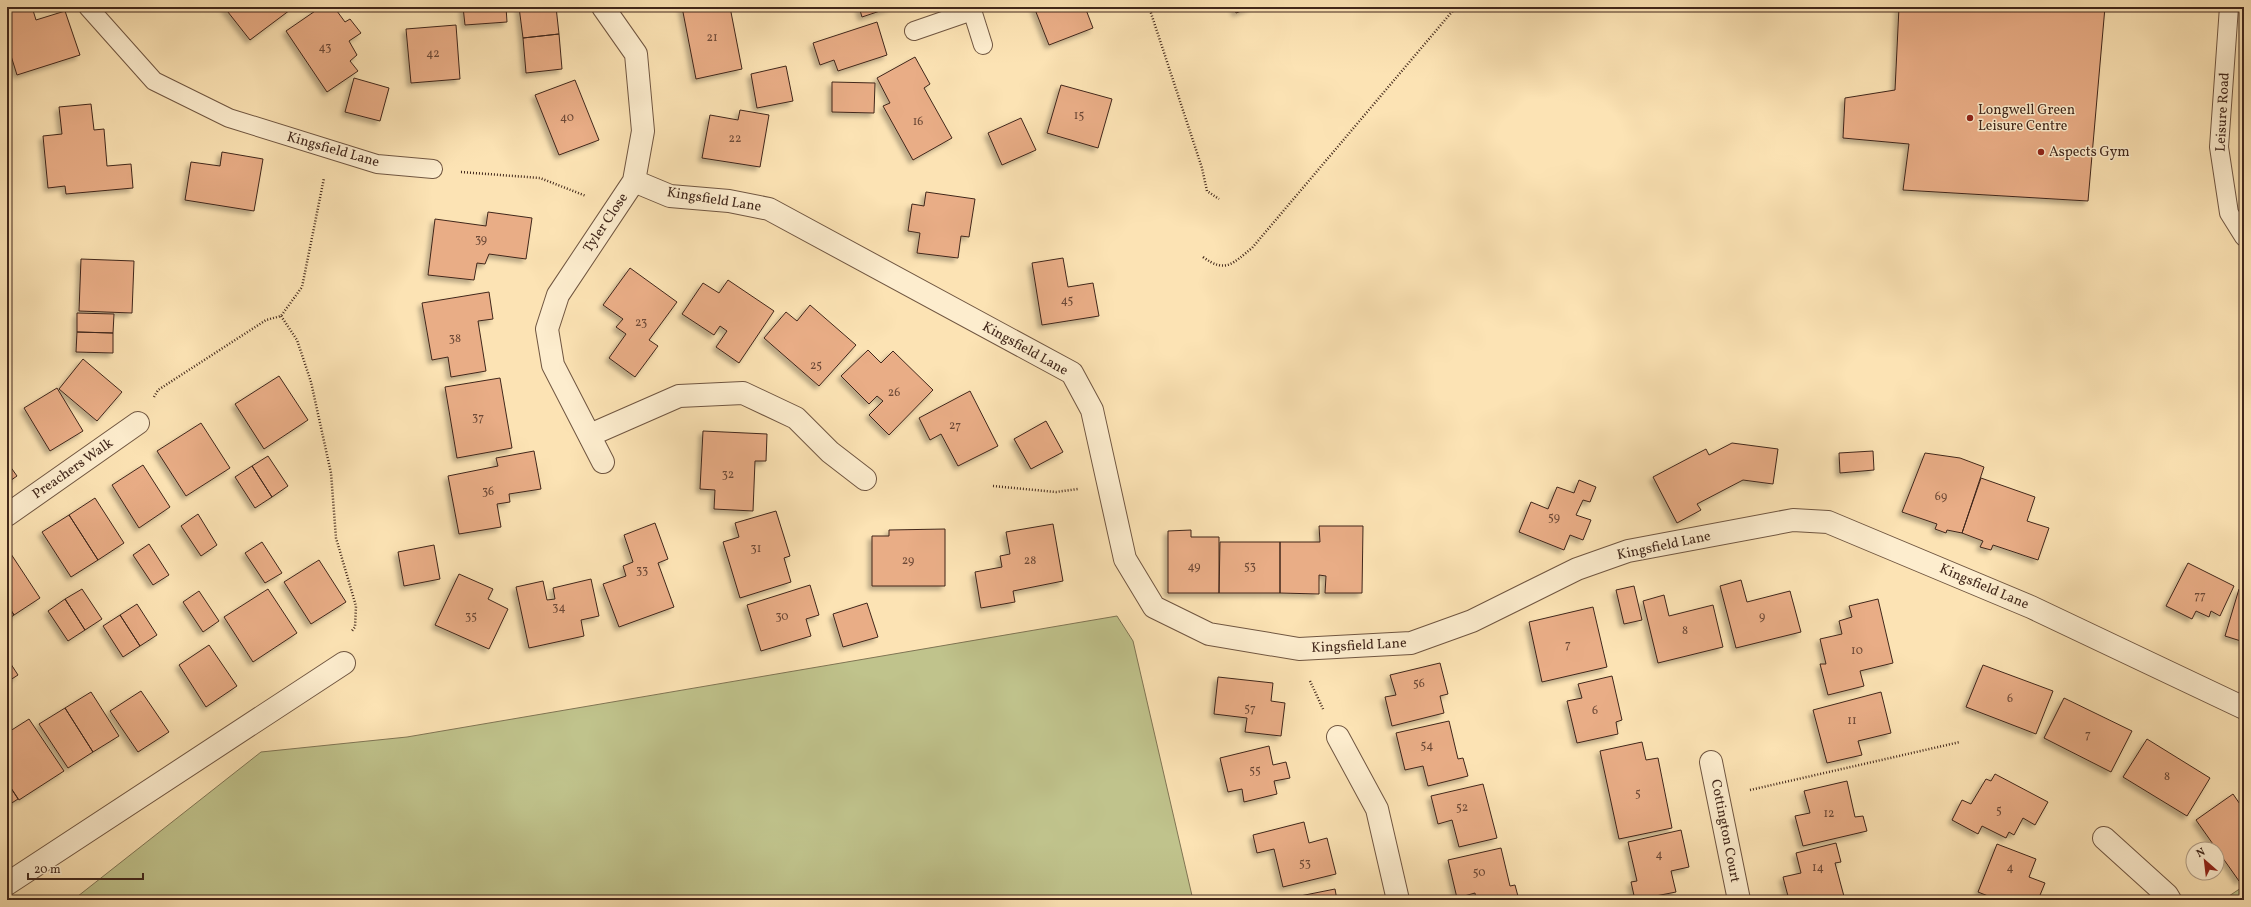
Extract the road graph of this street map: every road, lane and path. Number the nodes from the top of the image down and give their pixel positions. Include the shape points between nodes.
1 (88, 7) edge
2 (602, 7) edge
3 (1149, 7) edge
4 (1456, 7) edge
5 (2229, 7) edge
6 (971, 9) edge
7 (914, 31) dead end
8 (983, 45) dead end
9 (330, 150) junction
10 (433, 170) joint
11 (634, 181) junction
12 (1219, 199) dead end
13 (616, 208) junction
14 (2244, 237) edge
15 (1203, 257) dead end
16 (281, 316) junction
17 (138, 423) joint
18 (590, 435) junction
19 (603, 462) dead end
20 (865, 479) dead end
21 (993, 486) dead end
22 (1108, 486) junction
23 (7, 515) edge
24 (1299, 649) junction
25 (344, 663) joint
26 (2244, 708) edge
27 (1338, 737) joint
28 (1960, 742) dead end
29 (1711, 762) dead end
30 (1718, 798) junction
31 (2104, 838) dead end
32 (7, 884) edge
33 (1398, 900) edge
34 (1739, 900) edge
35 (2170, 900) edge

1 - 9 lane, Kingsfield Lane via 154,81 229,118
2 - 11 street, Tyler Close via 636,54 643,131
3 - 12 path via 1202,168 1207,191
4 - 15 path via 1252,248 1229,265 1215,266
5 - 14 lane, Leisure Road via 2219,147 2229,213
6 - 7 lane
6 - 8 lane
9 - 10 lane, Kingsfield Lane via 377,164
9 - 16 path via 302,287
10 - 13 path via 540,178
11 - 13 street, Tyler Close
11 - 22 street, Kingsfield Lane via 670,196 730,201 769,209 1072,373 1092,410
13 - 18 street, Tyler Close via 558,295 547,329 553,365
16 - 17 path via 266,320 158,390
16 - 25 path via 297,340 311,382 331,473 336,538 356,606 355,627 335,651
17 - 23 street, Preachers Walk
18 - 19 street, Tyler Close
18 - 20 street via 680,396 743,393 796,418 830,452
21 - 22 path via 1056,492
22 - 24 street, Kingsfield Lane via 1125,559 1154,607 1209,634
24 - 26 street, Kingsfield Lane via 1411,643 1472,621 1577,569 1628,551 1793,520 1828,522 2031,607
24 - 27 path via 1315,695
25 - 32 street
27 - 33 street via 1377,809
28 - 30 path
29 - 30 street, Cottington Court
30 - 34 street, Cottington Court
31 - 35 street

